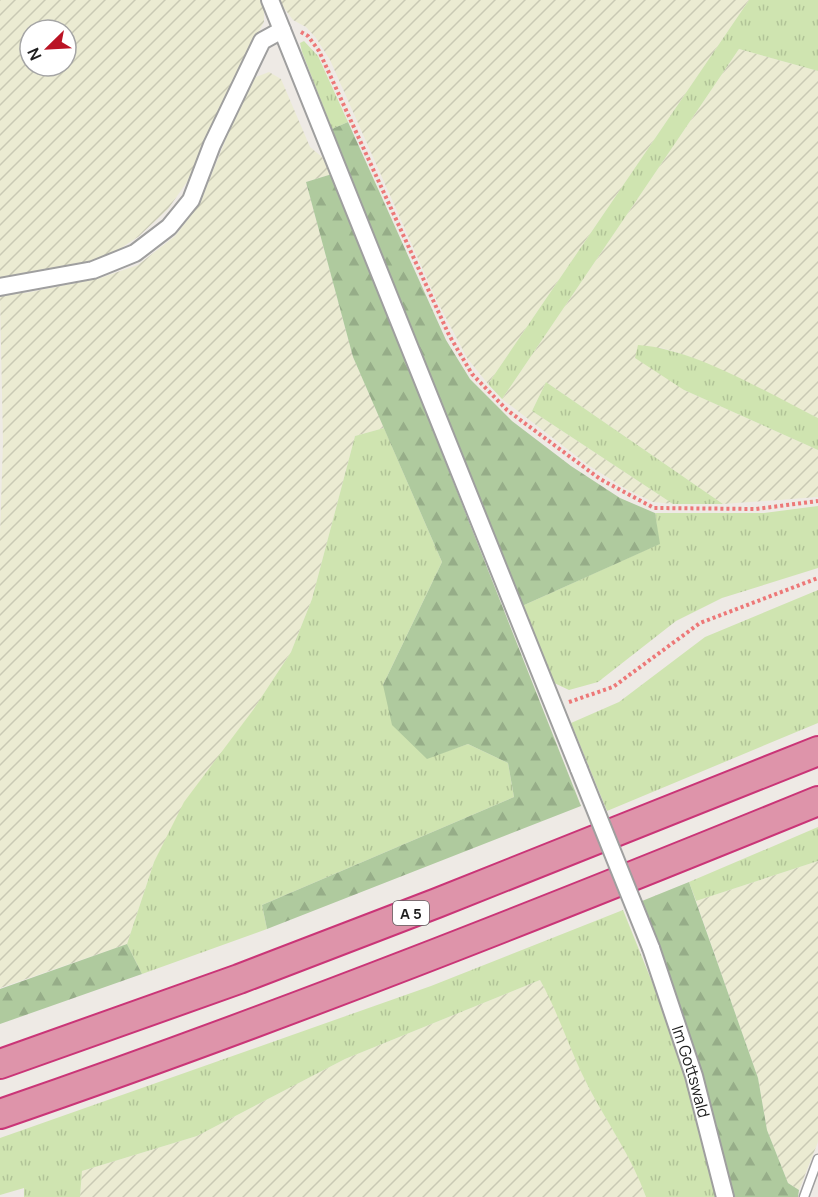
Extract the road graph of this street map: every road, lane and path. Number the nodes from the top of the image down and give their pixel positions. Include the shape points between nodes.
1 (270, 0) edge
2 (282, 30) junction
3 (0, 287) edge
4 (818, 501) edge
5 (818, 578) edge
6 (554, 707) junction
7 (818, 751) edge
8 (818, 801) edge
9 (0, 1064) edge
10 (0, 1114) edge
11 (818, 1160) edge
12 (725, 1197) edge
13 (804, 1197) edge

1 - 2 street, Im Gottswald
2 - 3 street via 262,41 222,123 191,200 169,227 135,253 93,270
2 - 4 path via 294,29 308,36 319,51 449,335 472,374 507,410 600,480 654,508 756,509
2 - 6 street, Im Gottswald
5 - 6 path via 700,623 613,687
6 - 12 street, Im Gottswald, bridge via 651,948 694,1076
7 - 9 highway, A 5 via 415,911
8 - 10 highway via 253,1024
11 - 13 lane

